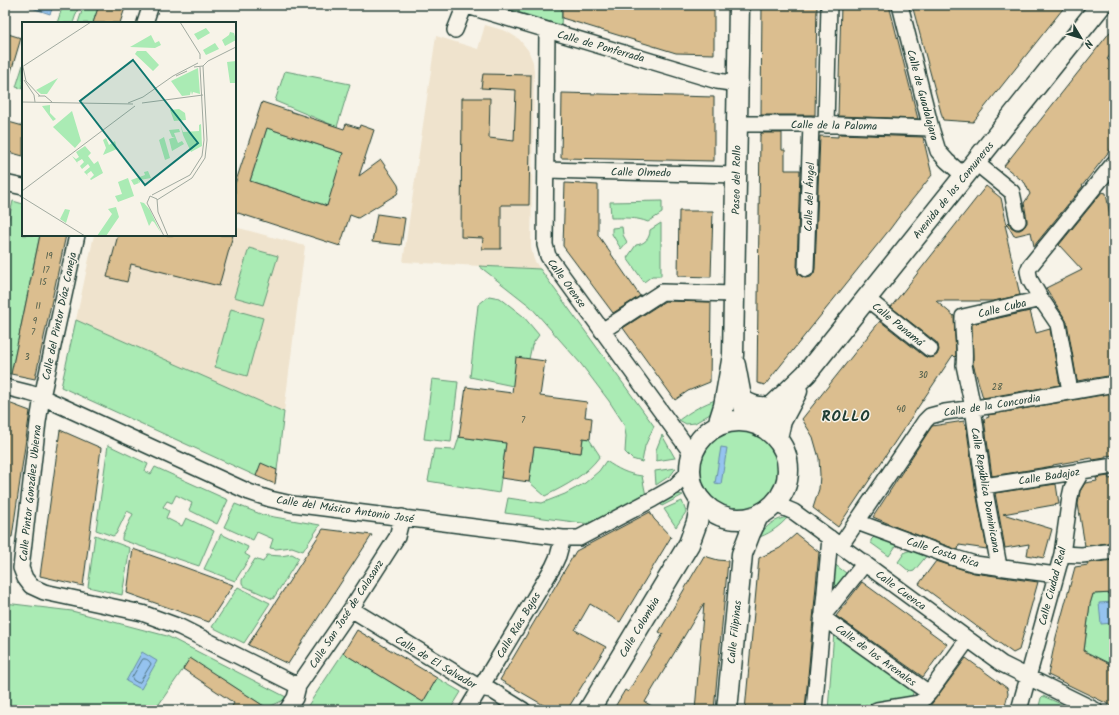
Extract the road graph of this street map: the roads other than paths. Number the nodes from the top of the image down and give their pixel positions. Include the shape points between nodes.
1 (151, 5) edge
2 (465, 5) edge
3 (739, 5) edge
4 (829, 5) edge
5 (900, 5) edge
6 (1101, 5) edge
7 (145, 22) edge
8 (455, 30) dead end
9 (547, 31) junction
10 (738, 84) junction
11 (737, 124) junction
12 (819, 124) junction
13 (931, 128) junction
14 (1113, 168) edge
15 (969, 169) junction
16 (546, 170) junction
17 (736, 175) junction
18 (5, 183) edge
19 (22, 187) edge
20 (1018, 221) dead end
21 (76, 236) edge
22 (806, 269) dead end
23 (734, 294) junction
24 (866, 298) junction
25 (1041, 299) junction
26 (963, 317) joint
27 (602, 331) junction
28 (930, 349) dead end
29 (733, 355) junction
30 (806, 374) junction
31 (1114, 384) edge
32 (5, 387) edge
33 (1070, 391) junction
34 (42, 397) junction
35 (741, 397) junction
36 (774, 406) junction
37 (973, 408) junction
38 (752, 422) junction
39 (718, 425) junction
40 (777, 438) junction
41 (690, 463) junction
42 (1114, 466) edge
43 (1082, 471) junction
44 (984, 486) junction
45 (701, 502) junction
46 (775, 504) junction
47 (758, 516) junction
48 (402, 517) junction
49 (726, 518) junction
50 (857, 522) junction
51 (563, 538) junction
52 (835, 542) junction
53 (690, 543) junction
54 (1114, 551) edge
55 (742, 554) junction
56 (1062, 554) junction
57 (865, 563) junction
58 (1000, 568) junction
59 (1056, 575) junction
60 (351, 609) junction
61 (822, 617) junction
62 (968, 639) junction
63 (1028, 678) junction
64 (298, 686) junction
65 (480, 688) junction
66 (929, 693) junction
67 (287, 710) edge
68 (467, 710) edge
69 (523, 710) edge
70 (589, 710) edge
71 (727, 710) edge
72 (814, 710) edge
73 (877, 710) edge
74 (1019, 710) edge
75 (1095, 710) edge

1 - 7 street
2 - 8 street
2 - 9 street, Calle de Ponferrada
3 - 10 main road, Paseo del Rollo
4 - 12 street, Calle del Ángel
5 - 13 street, Calle de Guadalajara
6 - 15 main road, Avenida de los Comuneros
9 - 10 street, Calle de Ponferrada via 717,81
9 - 16 street, Calle Orense
10 - 11 main road, Paseo del Rollo
11 - 12 street, Calle de la Paloma
11 - 17 main road, Paseo del Rollo
12 - 13 street, Calle de la Paloma
12 - 22 street, Calle del Ángel
13 - 15 street, Calle de Guadalajara via 938,151 947,161
14 - 25 street via 1030,266 1030,280
15 - 20 street, Calle de Guadalajara via 1012,192
15 - 24 main road, Avenida de los Comuneros
16 - 17 street, Calle Olmedo
16 - 27 street, Calle Orense via 545,245 548,256
17 - 23 main road, Paseo del Rollo
18 - 19 street
21 - 34 street, Calle del Pintor Díaz Caneja
23 - 27 street via 662,292
23 - 29 main road, Paseo del Rollo
24 - 28 street, Calle Panamá
24 - 30 main road, Avenida de los Comuneros
25 - 26 street, Calle Cuba
25 - 33 street via 1058,324
26 - 37 street, Calle República Dominicana via 964,365
27 - 41 street, Calle Orense
29 - 35 main road, Paseo del Rollo
29 - 39 main road, Paseo del Rollo
30 - 36 main road, Avenida de los Comuneros
30 - 40 main road, Avenida de los Comuneros via 781,421
31 - 33 street, Calle de la Concordia
32 - 34 street, Calle del Músico Antonio José
33 - 37 street, Calle de la Concordia
34 - 48 street, Calle del Músico Antonio José via 249,492 270,499
34 - 64 street, Calle Pintor González Ubierna via 22,568 31,586 44,592 142,613 180,627
35 - 36 street via 754,404
35 - 38 main road, Paseo del Rollo
36 - 38 main road, Avenida de los Comuneros
37 - 44 street, Calle República Dominicana
37 - 50 street, Calle de la Concordia via 930,416
38 - 39 main road via 733,421
38 - 40 main road via 767,429
39 - 41 main road via 698,442
40 - 46 main road via 785,451 788,479
41 - 45 main road via 692,488
41 - 51 street, Calle del Músico Antonio José via 674,487 579,538
42 - 43 street, Calle Badajoz
43 - 44 street, Calle Badajoz
43 - 56 street, Calle Ciudad Real via 1072,488
44 - 58 street, Calle República Dominicana
45 - 49 main road
45 - 53 main road, Calle Colombia
46 - 47 main road
46 - 52 street, Calle Cuenca via 794,512
47 - 49 main road via 745,520
47 - 55 main road, Calle Filipinas
48 - 51 street, Calle del Músico Antonio José
48 - 60 street, Calle San José de Calasanz via 397,536
49 - 53 main road, Calle Colombia via 706,527
49 - 55 main road, Calle Filipinas
50 - 52 street, Calle de la Concordia
50 - 58 street, Calle Costa Rica via 958,559
51 - 65 street, Calle Rías Bajas via 553,567
52 - 57 street, Calle Cuenca
52 - 61 street
53 - 70 main road, Calle Colombia
54 - 56 street via 1082,555
55 - 71 main road, Calle Filipinas
56 - 59 street, Calle Ciudad Real
57 - 61 street
57 - 62 street, Calle Cuenca
58 - 59 street, Calle Costa Rica
59 - 63 street, Calle Ciudad Real
60 - 64 street, Calle San José de Calasanz
60 - 65 street, Calle de El Salvador
61 - 66 street, Calle de los Arenales
61 - 72 street
62 - 63 street, Calle Cuenca via 1002,664
62 - 66 street
63 - 74 street, Calle Ciudad Real
63 - 75 street
64 - 67 street, Calle San José de Calasanz via 295,698
65 - 68 street, Calle Rías Bajas
65 - 69 street, Calle de El Salvador via 491,690
66 - 73 street via 920,703

